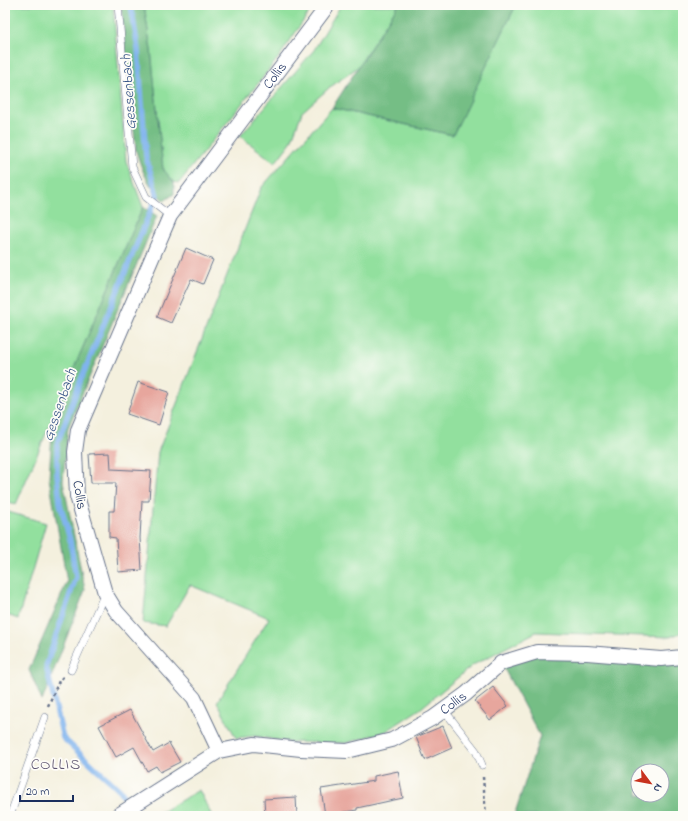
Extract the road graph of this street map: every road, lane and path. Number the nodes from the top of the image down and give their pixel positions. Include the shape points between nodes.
1 (118, 5) edge
2 (328, 5) edge
3 (165, 213) junction
4 (105, 593) junction
5 (683, 657) edge
6 (71, 670) dead end
7 (59, 681) dead end
8 (48, 708) dead end
9 (444, 710) junction
10 (45, 717) dead end
11 (219, 751) junction
12 (482, 765) joint
13 (10, 816) edge
14 (117, 816) edge
15 (486, 816) edge

1 - 3 lane via 132,168 146,196
2 - 3 street, Collis via 222,145
3 - 4 street, Collis via 78,430 75,452 77,496
4 - 6 lane
4 - 11 street, Collis via 116,611 194,698
5 - 9 street, Collis via 661,659 537,652 501,663
7 - 8 path
9 - 11 street, Collis via 392,740 347,751 254,744
9 - 12 lane via 476,750
10 - 13 lane
11 - 14 street, Collis
12 - 15 path

